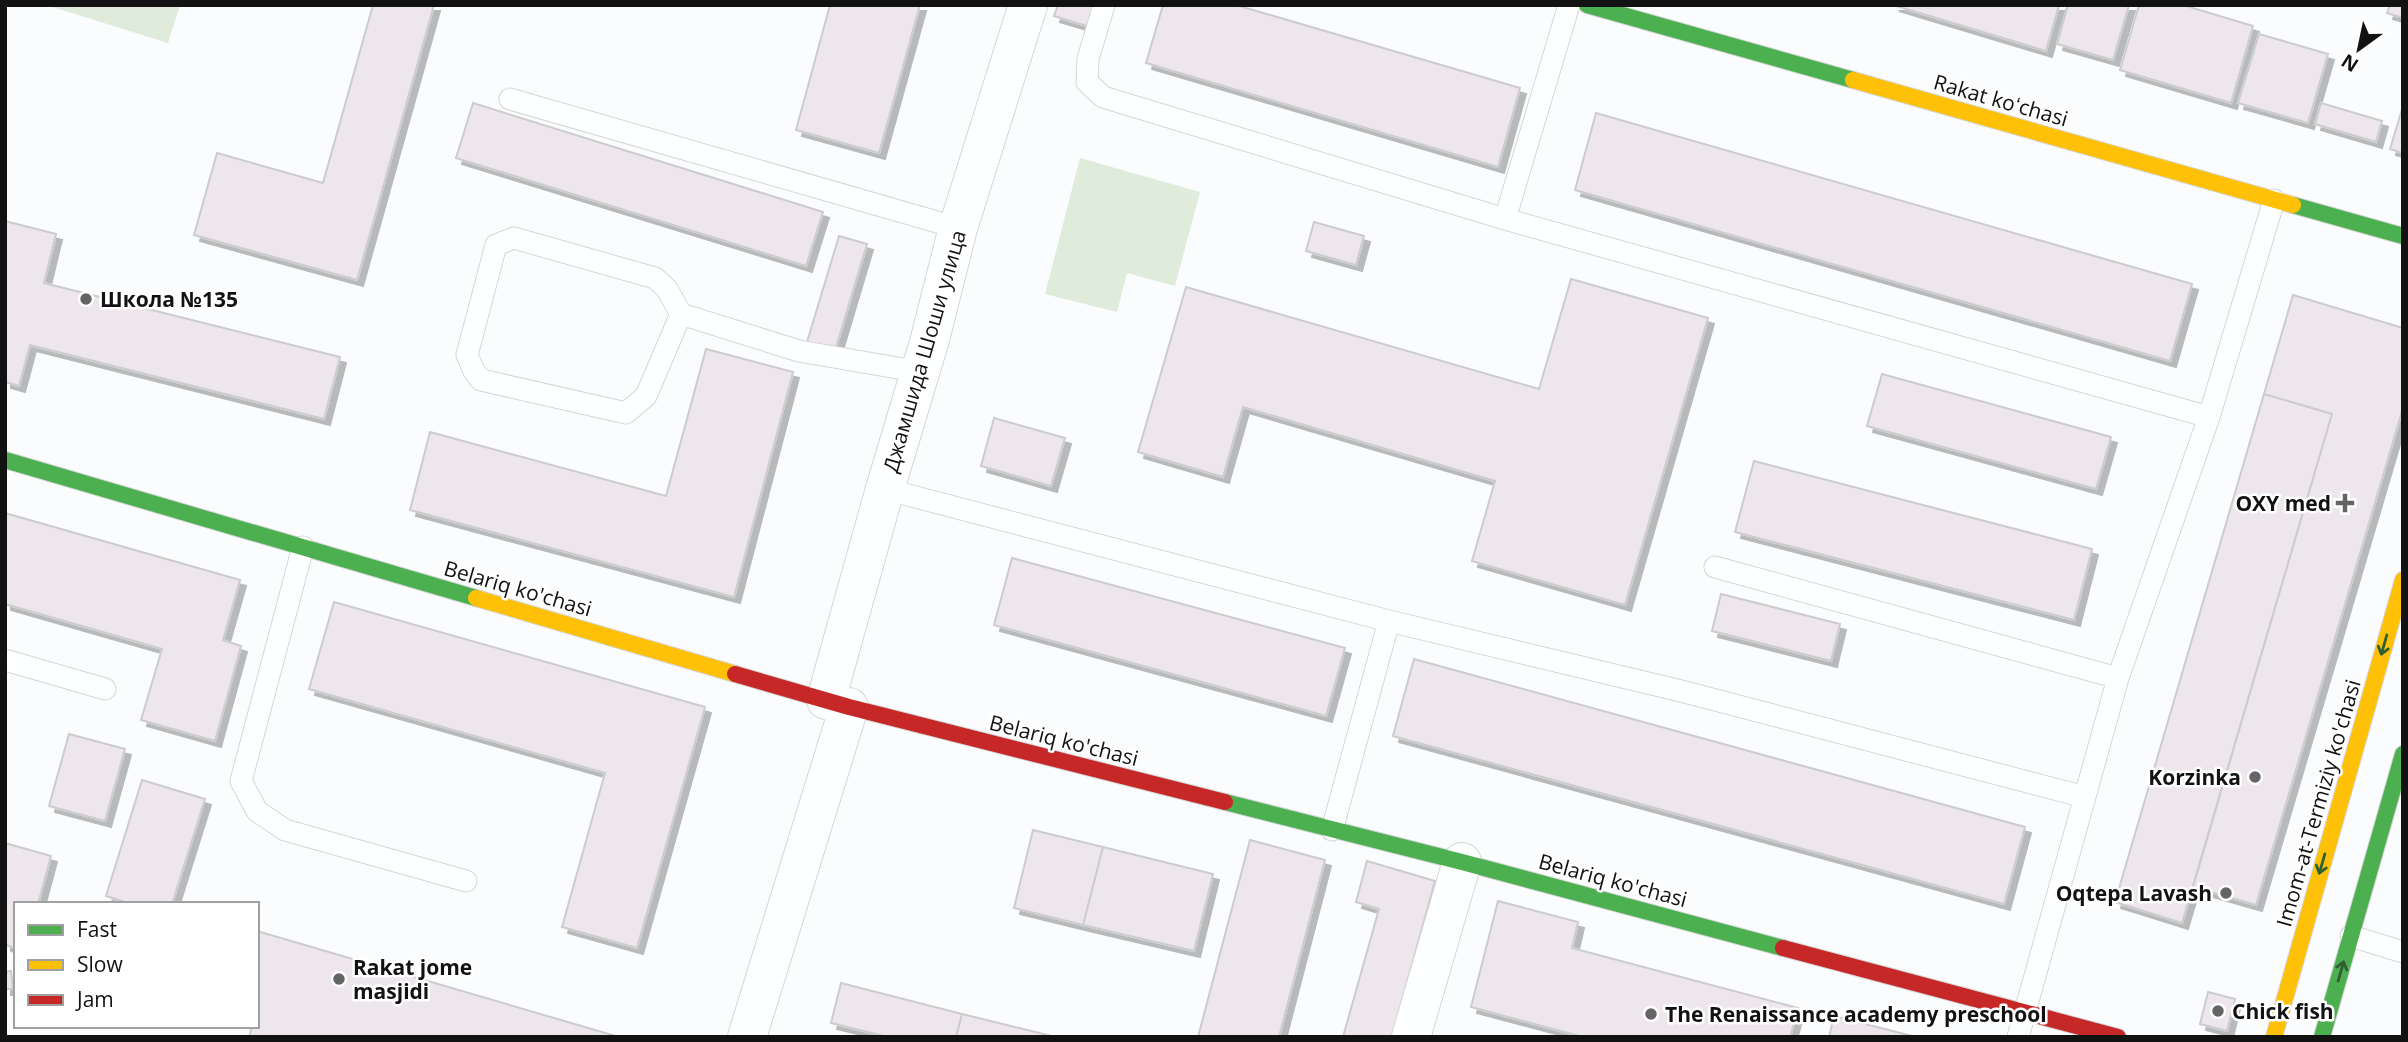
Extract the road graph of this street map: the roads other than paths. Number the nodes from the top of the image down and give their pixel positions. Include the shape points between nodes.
1 (1028, 5) edge
2 (1104, 5) edge
3 (1569, 5) edge
4 (1587, 5) edge
5 (510, 99) dead end
6 (2274, 200) junction
7 (1505, 219) junction
8 (958, 228) junction
9 (2403, 236) edge
10 (681, 314) junction
11 (921, 372) junction
12 (2209, 418) junction
13 (5, 460) edge
14 (885, 489) junction
15 (303, 547) junction
16 (1715, 567) dead end
17 (2403, 580) edge
18 (1389, 621) junction
19 (5, 660) edge
20 (2118, 678) junction
21 (105, 689) dead end
22 (838, 703) junction
23 (2403, 754) edge
24 (2085, 797) junction
25 (1332, 830) junction
26 (1462, 862) junction
27 (466, 881) dead end
28 (2351, 936) junction
29 (2403, 952) edge
30 (2025, 1010) junction
31 (747, 1037) edge
32 (1411, 1037) edge
33 (2018, 1037) edge
34 (2118, 1037) edge
35 (2274, 1037) edge
36 (2322, 1037) edge

1 - 8 street, Джамшида Шоши улица
2 - 7 lane via 1088,59 1087,82 1103,97
3 - 7 lane
4 - 6 street, Rakat koʻchasi
5 - 8 lane
6 - 9 street, Rakat koʻchasi
6 - 12 lane
7 - 12 lane
8 - 11 street, Джамшида Шоши улица
10 - 10 lane via 655,278 514,238 496,246 467,355 481,380 626,413 646,396
10 - 11 lane via 799,351
11 - 14 street, Джамшида Шоши улица
12 - 20 lane
13 - 15 street, Belariq ko'chasi
14 - 18 lane
14 - 22 street, Джамшида Шоши улица
15 - 22 street, Belariq ko'chasi
15 - 27 lane via 241,781 257,811 285,830
16 - 20 lane
17 -> 35 street, Imom-at-Termiziy ko'chasi
18 - 24 lane via 1681,691
18 - 25 lane
19 - 21 lane
20 - 24 lane
22 - 25 street, Belariq ko'chasi
22 - 31 street, Джамшида Шоши улица
23 - 28 street
24 - 30 lane
25 - 26 street, Belariq ko'chasi
26 - 30 street, Belariq ko'chasi
26 - 32 street
28 - 29 lane
36 -> 28 street
30 - 33 lane
30 - 34 street, Belariq ko'chasi

